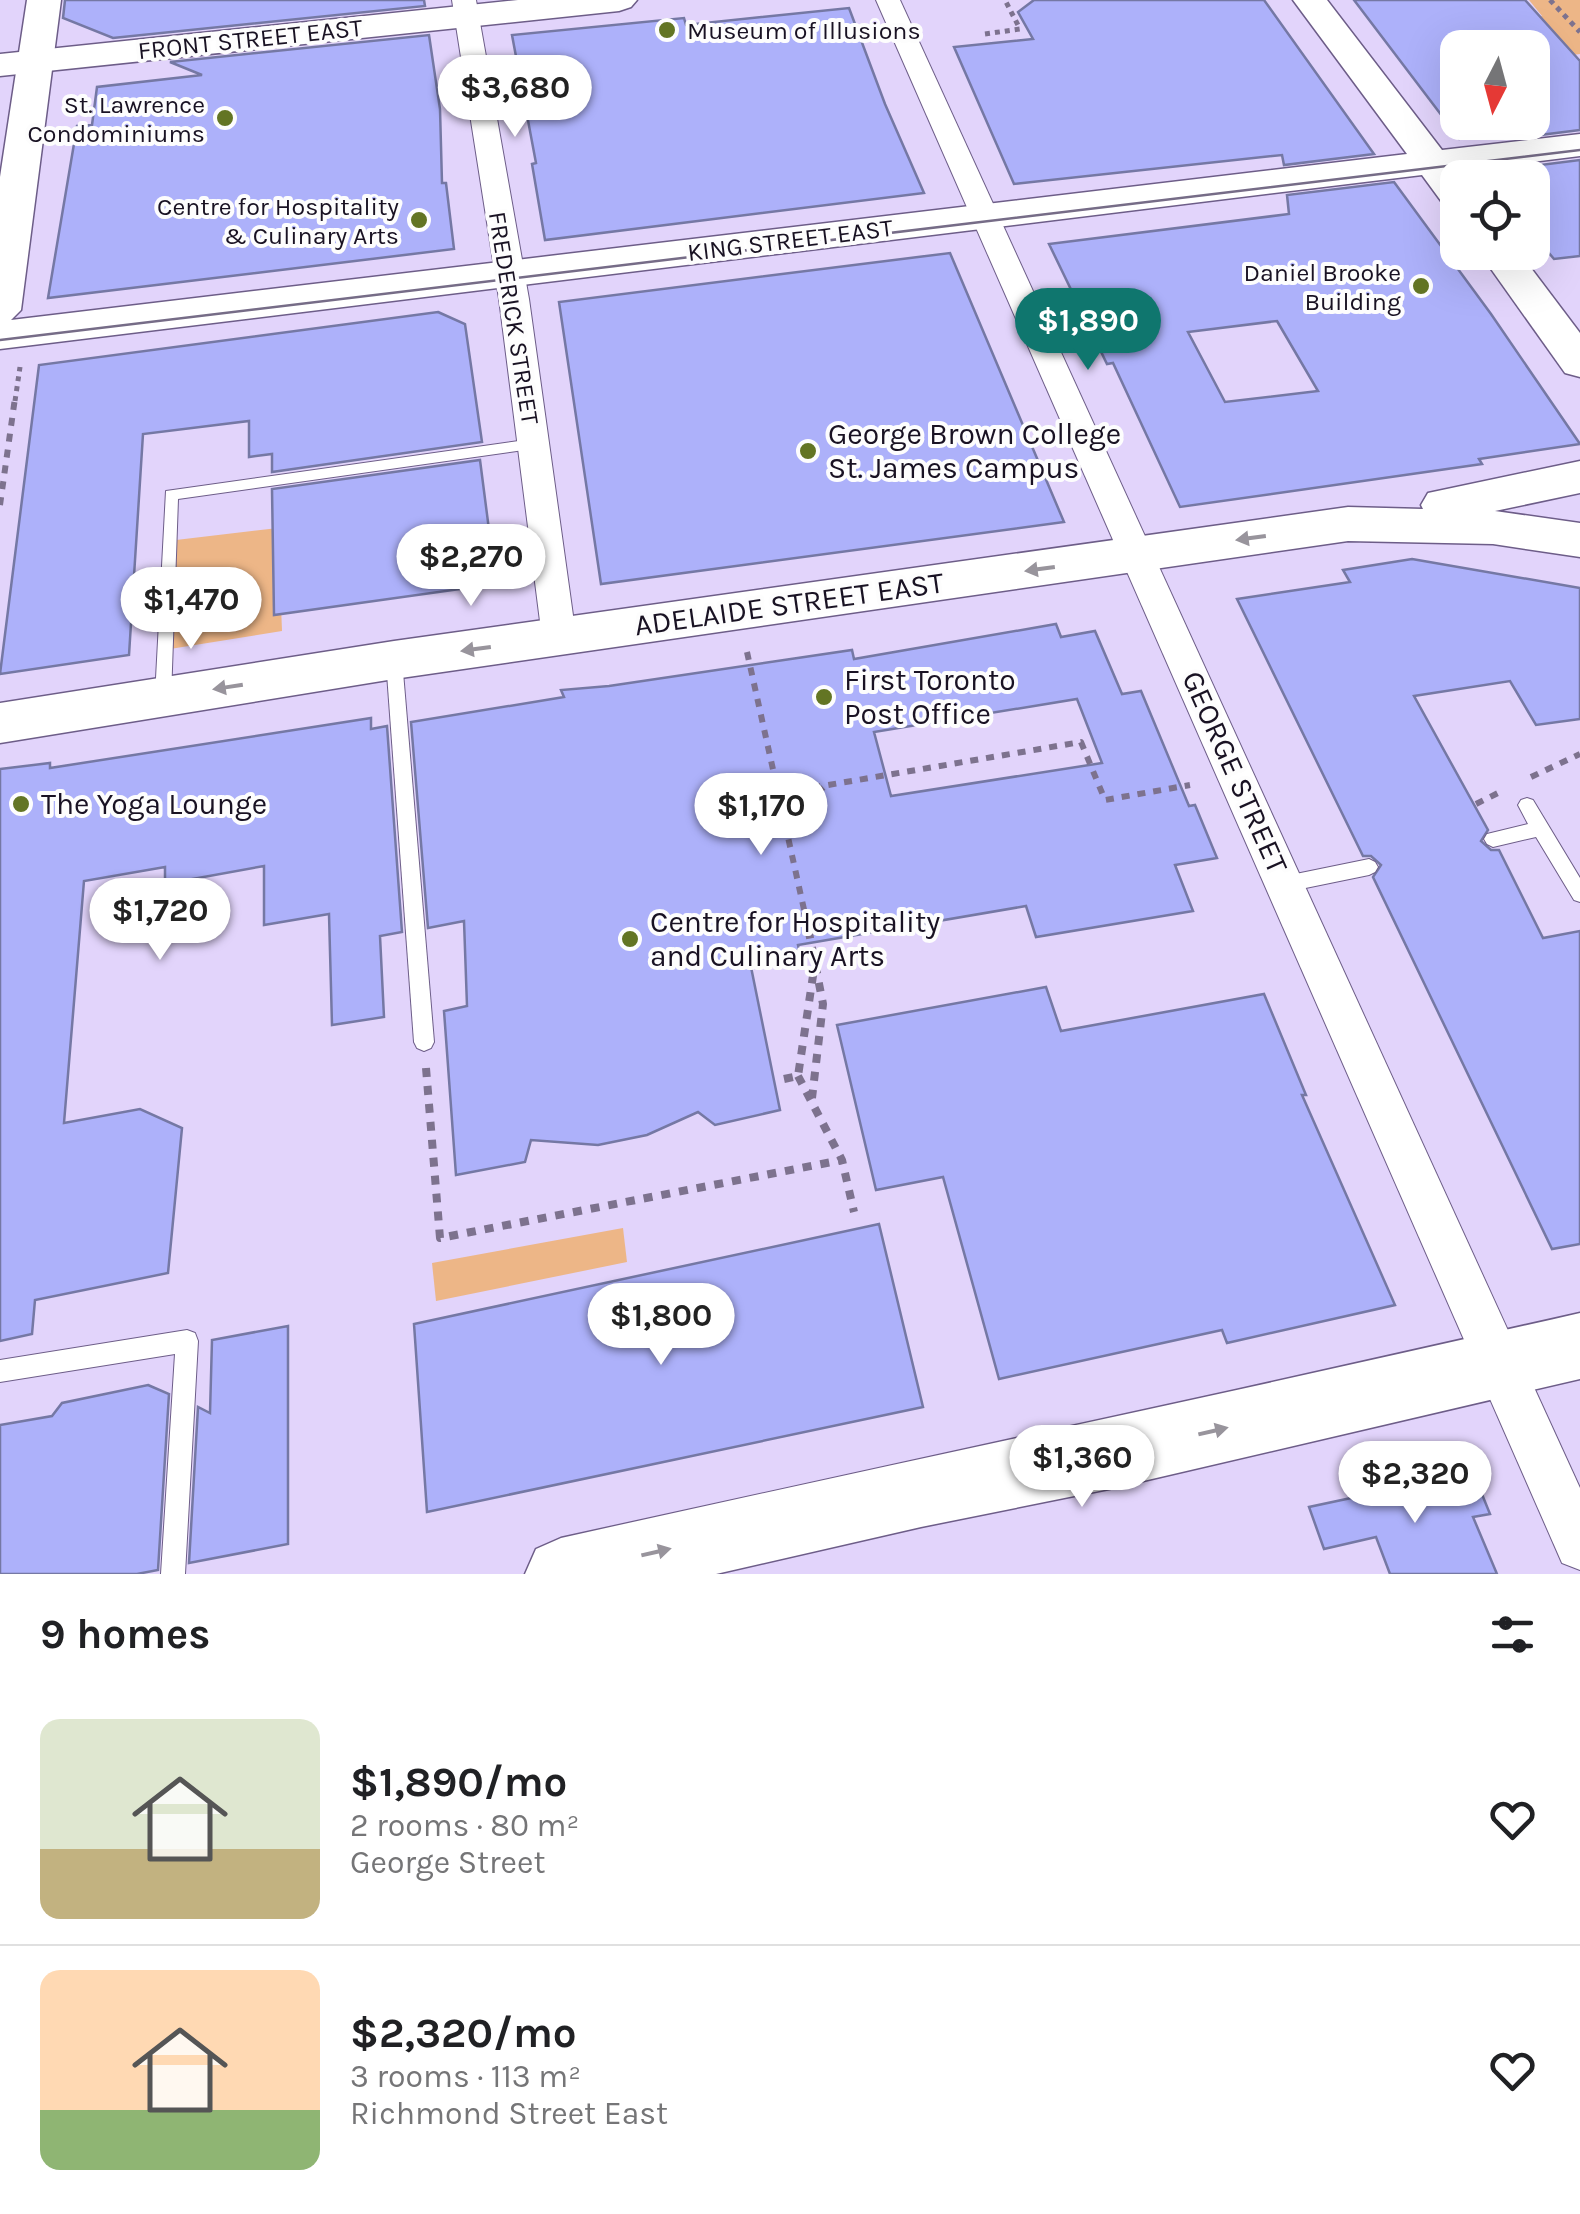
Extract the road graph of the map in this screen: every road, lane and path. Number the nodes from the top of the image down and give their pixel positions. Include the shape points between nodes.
1 (44, 0) edge
2 (619, 0) edge
3 (888, 0) edge
4 (1005, 0) edge
5 (1310, 0) edge
6 (1550, 0) edge
7 (465, 8) edge
8 (1580, 32) edge
9 (985, 34) dead end
10 (38, 60) junction
11 (0, 64) edge
12 (1580, 145) edge
13 (1432, 163) junction
14 (1440, 173) edge
15 (9, 188) edge
16 (984, 217) junction
17 (1511, 270) edge
18 (509, 274) junction
19 (0, 310) edge
20 (10, 349) edge
21 (1580, 363) edge
22 (533, 444) junction
23 (1580, 477) edge
24 (0, 506) edge
25 (1348, 524) junction
26 (1580, 540) edge
27 (1137, 555) junction
28 (559, 637) junction
29 (747, 652) dead end
30 (394, 660) junction
31 (163, 697) junction
32 (0, 723) edge
33 (1190, 785) dead end
34 (826, 786) junction
35 (781, 793) junction
36 (1527, 805) dead end
37 (1540, 829) junction
38 (789, 832) junction
39 (1494, 839) dead end
40 (1368, 867) dead end
41 (1286, 884) junction
42 (1580, 894) edge
43 (814, 963) junction
44 (424, 1042) joint
45 (798, 1076) junction
46 (784, 1079) dead end
47 (812, 1098) junction
48 (842, 1160) junction
49 (854, 1212) dead end
50 (1580, 1346) edge
51 (1500, 1366) junction
52 (0, 1371) edge
53 (1580, 1545) edge
54 (173, 1574) edge
55 (561, 1574) edge

1 - 10 main road
2 - 7 main road, FRONT STREET EAST
3 - 16 street, GEORGE STREET
4 - 9 path via 1020,29
5 - 13 main road
6 - 8 path
7 - 10 main road, FRONT STREET EAST
7 - 18 street, FREDERICK STREET
10 - 11 main road, FRONT STREET EAST
10 - 15 main road
12 - 13 main road, KING STREET EAST
13 - 14 main road
13 - 16 main road, KING STREET EAST
15 - 19 main road
16 - 18 main road, KING STREET EAST
16 - 27 street, GEORGE STREET
17 - 21 main road
18 - 20 main road, KING STREET EAST
18 - 22 street, FREDERICK STREET
20 - 24 path
22 - 28 street, FREDERICK STREET
22 - 31 lane via 172,496
23 - 25 main road
25 - 26 main road, ADELAIDE STREET EAST via 1493,527
25 -> 27 main road, ADELAIDE STREET EAST
27 -> 28 main road, ADELAIDE STREET EAST
27 - 41 street, GEORGE STREET
28 -> 30 main road, ADELAIDE STREET EAST
29 - 35 path
30 -> 31 main road, ADELAIDE STREET EAST
30 - 44 lane
31 - 32 main road, ADELAIDE STREET EAST
33 - 34 path via 1105,800 1081,742
34 - 35 path
34 - 38 path
35 - 38 path
36 - 37 lane
37 - 39 lane
37 - 42 lane
38 - 43 path
40 - 41 lane
41 - 51 street, GEORGE STREET
43 - 45 path
43 - 47 path via 823,1004
44 - 48 path via 440,1238
45 - 46 path
45 - 47 path
47 - 48 path
48 - 49 path
50 - 51 main road
51 - 53 street, GEORGE STREET
55 -> 51 main road
52 - 54 lane via 187,1341

